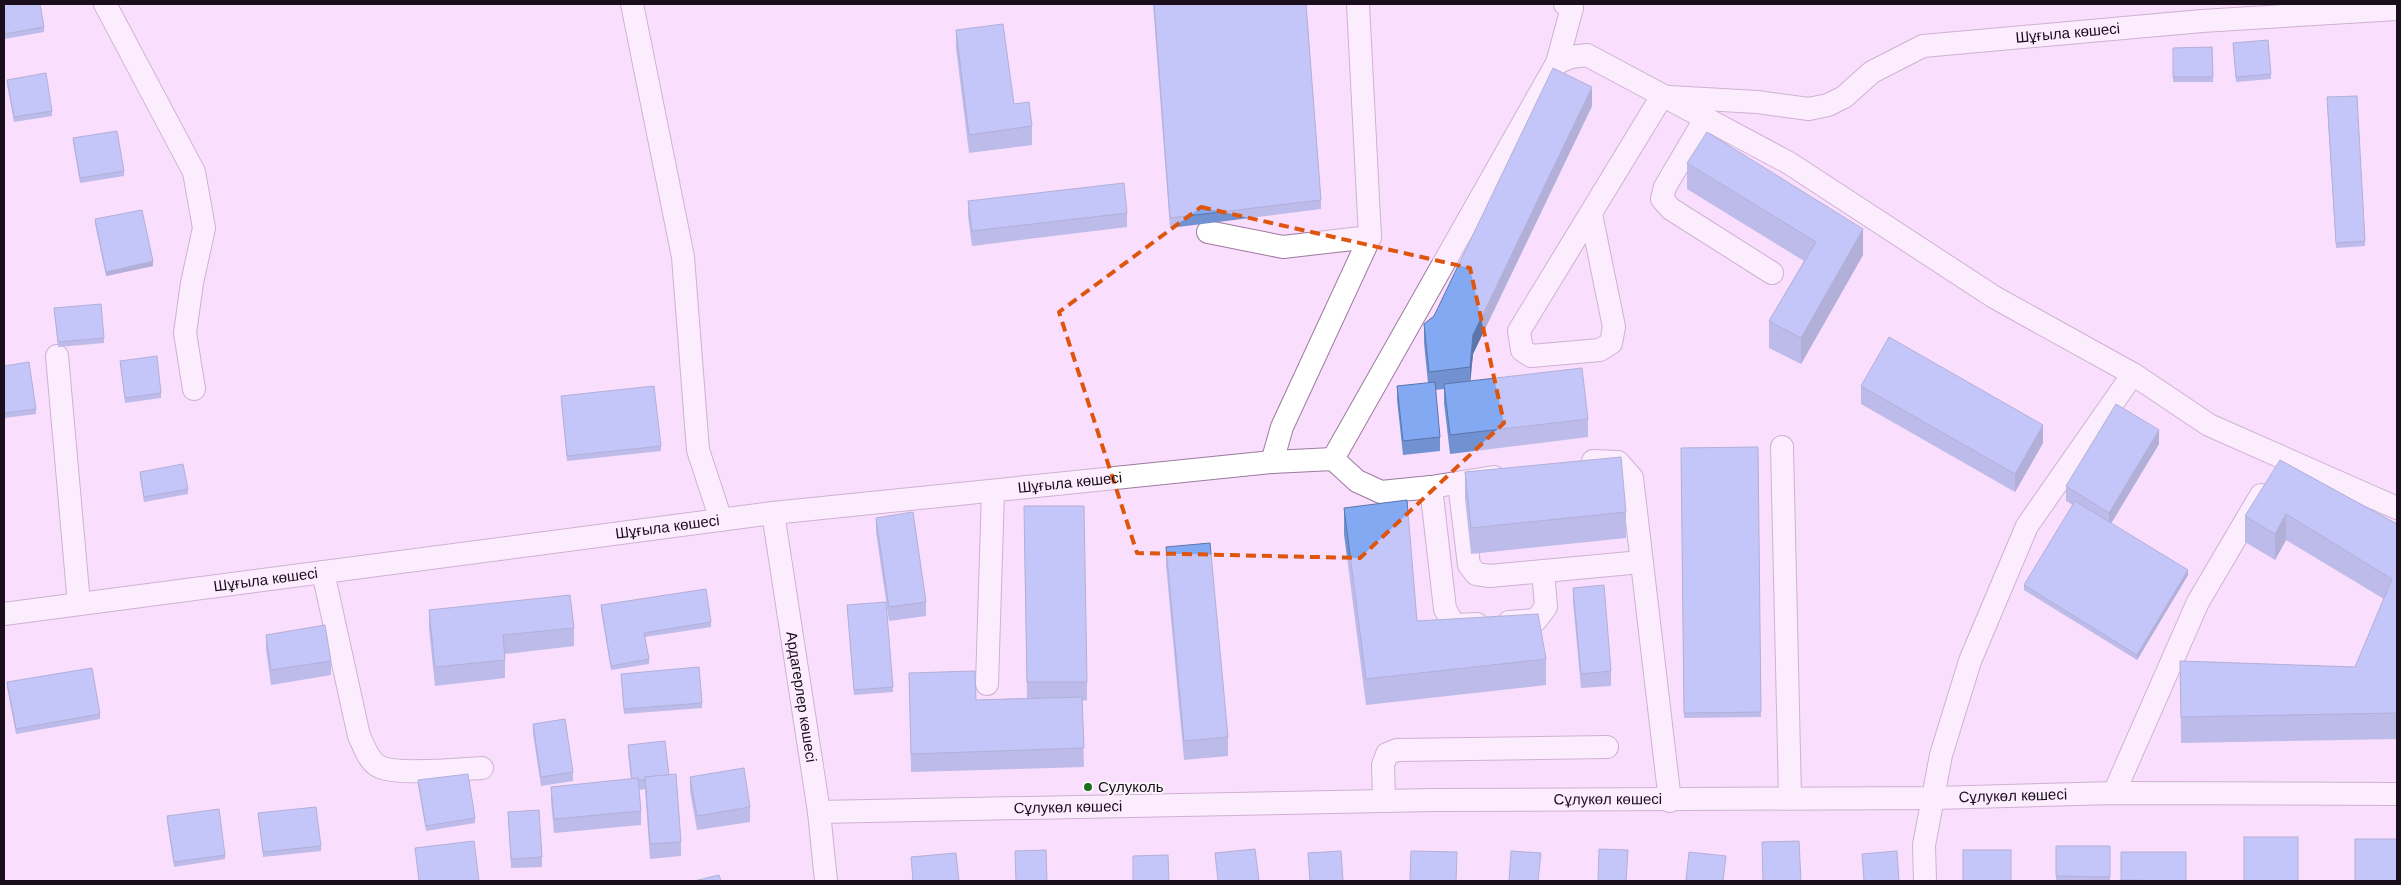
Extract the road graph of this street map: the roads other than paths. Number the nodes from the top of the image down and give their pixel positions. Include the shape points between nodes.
1 (105, 4) edge
2 (632, 4) edge
3 (1358, 4) edge
4 (1568, 6) edge
5 (2397, 9) edge
6 (1556, 63) junction
7 (1662, 96) junction
8 (1705, 119) junction
9 (1590, 214) junction
10 (1208, 232) dead end
11 (1370, 237) junction
12 (1772, 273) dead end
13 (57, 356) dead end
14 (2133, 374) junction
15 (194, 389) dead end
16 (1782, 447) dead end
17 (2283, 457) junction
18 (1333, 459) junction
19 (1272, 462) junction
20 (1570, 465) edge
21 (1514, 474) edge
22 (1459, 483) junction
23 (1431, 487) junction
24 (993, 491) junction
25 (2397, 508) edge
26 (773, 513) junction
27 (721, 520) junction
28 (1641, 562) junction
29 (323, 572) junction
30 (1543, 572) junction
31 (78, 604) junction
32 (4, 614) edge
33 (986, 684) dead end
34 (1607, 747) dead end
35 (482, 768) dead end
36 (2114, 793) junction
37 (2397, 794) edge
38 (1790, 797) junction
39 (1934, 798) junction
40 (1384, 801) junction
41 (1670, 801) junction
42 (819, 812) junction
43 (826, 881) edge
44 (1926, 881) edge

1 - 15 street via 194,172 204,228 185,333
2 - 27 street via 683,257 698,450
3 - 11 street
4 - 6 street
5 - 7 street, Шұғыла көшесі via 2202,21 1923,46 1872,72 1844,98 1809,109
6 - 7 street via 1587,54
6 - 18 street
7 - 8 street
7 - 9 street
8 - 12 street via 1665,187 1662,199 1671,209
8 - 14 street via 1789,163 1994,297
9 - 9 street via 1519,331 1522,350 1531,356 1600,350 1611,342 1614,328
10 - 11 street via 1283,247
11 - 19 street via 1282,426
13 - 31 street
14 - 17 street via 2209,425
14 - 39 street via 2027,526 1970,661 1941,755
16 - 38 street
17 - 25 street
17 - 36 street via 2198,602
18 - 19 street, Шұғыла көшесі
18 - 23 street via 1357,481 1381,492
19 - 24 street, Шұғыла көшесі
20 - 28 street via 1598,460 1618,462 1632,478
21 - 22 street
22 - 23 street
22 - 30 street via 1469,565 1476,574
23 - 30 street via 1445,609 1454,625 1536,620 1546,607
24 - 26 street, Шұғыла көшесі
24 - 33 street
26 - 27 street, Шұғыла көшесі
26 - 42 street, Ардагерлер көшесі
27 - 29 street, Шұғыла көшесі
28 - 30 street
28 - 41 street
29 - 31 street, Шұғыла көшесі
29 - 35 street via 359,736 372,761 394,771
31 - 32 street, Шұғыла көшесі
34 - 40 street via 1397,750 1387,754 1383,765
36 - 37 street, Сұлукөл көшесі
36 - 39 street, Сұлукөл көшесі
38 - 39 street, Сұлукөл көшесі
38 - 41 street, Сұлукөл көшесі
39 - 44 street via 1924,845
40 - 41 street, Сұлукөл көшесі
40 - 42 street, Сұлукөл көшесі
42 - 43 street, Ардагерлер көшесі

